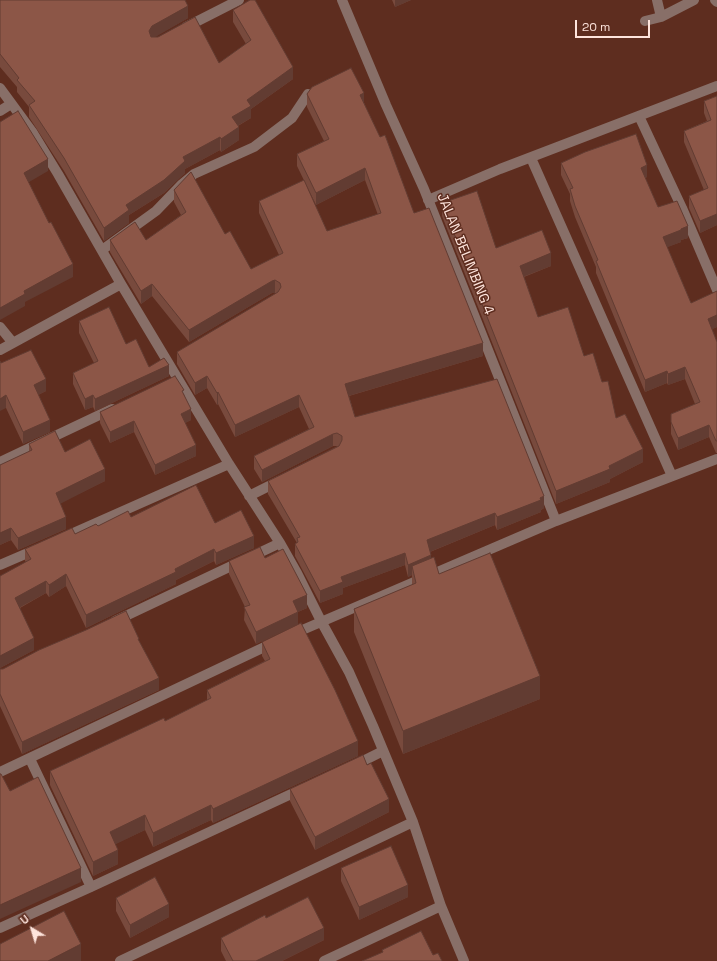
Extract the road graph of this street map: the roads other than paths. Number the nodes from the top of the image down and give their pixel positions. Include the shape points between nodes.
1 (239, 0) edge
2 (342, 0) edge
3 (657, 0) edge
4 (694, 0) edge
5 (715, 0) edge
6 (717, 2) edge
7 (661, 16) junction
8 (645, 21) dead end
9 (174, 34) edge
10 (717, 86) edge
11 (0, 88) edge
12 (308, 94) edge
13 (11, 104) junction
14 (0, 111) edge
15 (639, 116) junction
16 (531, 158) junction
17 (428, 200) junction
18 (102, 250) junction
19 (121, 284) junction
20 (717, 290) edge
21 (0, 327) edge
22 (13, 343) junction
23 (0, 350) edge
24 (121, 405) edge
25 (717, 459) edge
26 (0, 462) edge
27 (229, 464) junction
28 (289, 476) edge
29 (672, 476) junction
30 (249, 496) junction
31 (556, 521) junction
32 (280, 543) junction
33 (0, 565) edge
34 (321, 621) junction
35 (104, 626) edge
36 (384, 751) junction
37 (30, 759) junction
38 (341, 771) edge
39 (0, 772) edge
40 (312, 784) edge
41 (414, 822) junction
42 (91, 887) junction
43 (441, 906) junction
44 (0, 928) edge
45 (120, 961) edge
46 (324, 961) edge
47 (464, 961) edge

1 - 9 street
2 - 17 street, JALAN BELIMBING 4
3 - 7 street
4 - 7 street
5 - 6 street
7 - 8 street
10 - 15 street
11 - 13 street
12 - 18 street via 292,118 254,147 194,174 156,211
13 - 14 street
13 - 18 street via 33,133
15 - 16 street
15 - 20 street
16 - 17 street
16 - 29 street
17 - 31 street, JALAN BELIMBING 4
18 - 19 street
19 - 22 street
19 - 27 street via 171,360 174,380
21 - 22 street
22 - 23 street
24 - 26 street
25 - 29 street
27 - 30 street
27 - 33 street
28 - 30 street
29 - 31 street
30 - 32 street
31 - 34 street
32 - 34 street
32 - 35 street
34 - 36 street via 349,672
34 - 37 street
36 - 38 street
36 - 41 street
37 - 39 street
37 - 42 street
40 - 42 street
41 - 43 street
41 - 45 street
42 - 44 street
43 - 46 street
43 - 47 street

